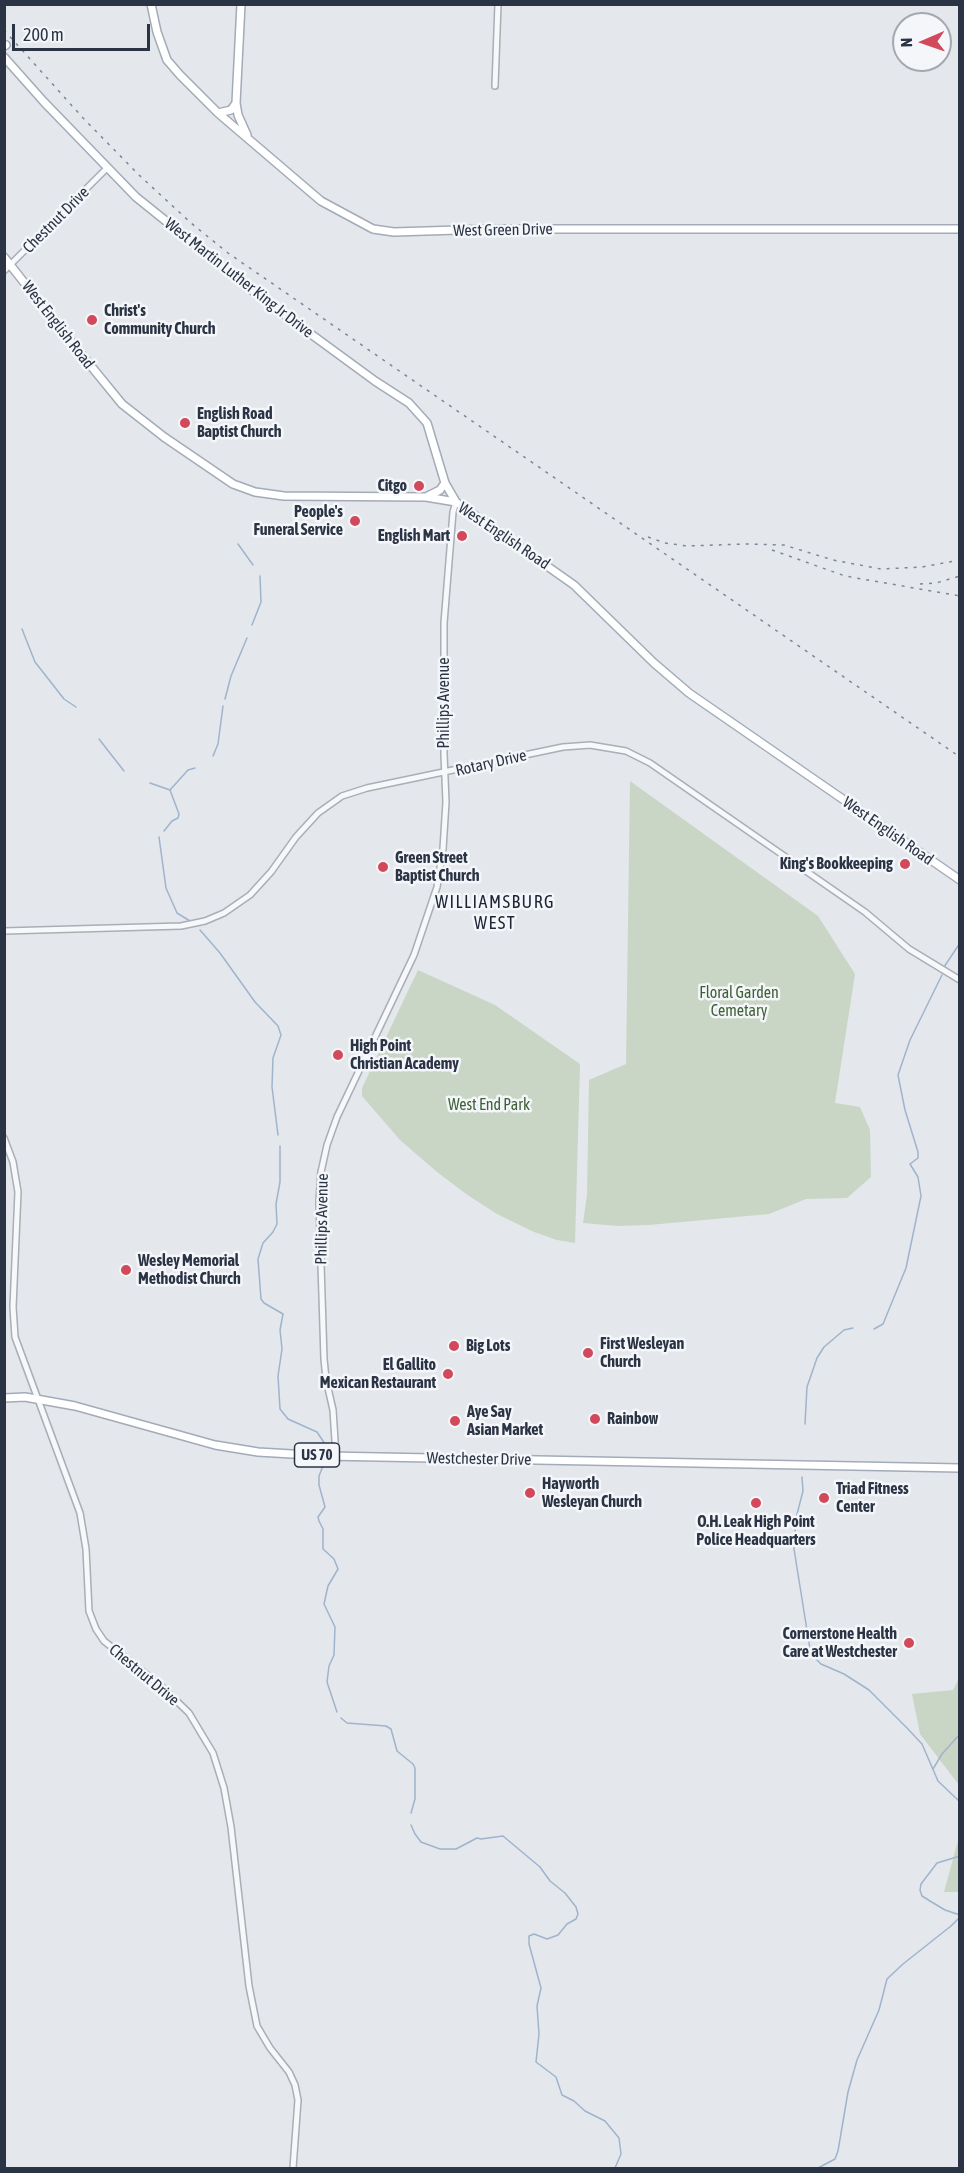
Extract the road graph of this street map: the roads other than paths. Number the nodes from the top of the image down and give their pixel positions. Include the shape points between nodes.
1 (152, 4) edge
2 (242, 4) edge
3 (498, 4) edge
4 (4, 57) edge
5 (495, 86) dead end
6 (236, 103) junction
7 (218, 113) junction
8 (248, 137) junction
9 (107, 168) junction
10 (960, 229) edge
11 (4, 257) edge
12 (11, 265) junction
13 (4, 271) edge
14 (445, 483) junction
15 (426, 497) junction
16 (456, 502) junction
17 (445, 773) junction
18 (960, 880) edge
19 (4, 931) edge
20 (960, 980) edge
21 (4, 1138) edge
22 (4, 1398) edge
23 (38, 1399) junction
24 (336, 1456) junction
25 (960, 1468) edge
26 (293, 2169) edge

1 - 7 main road, West Green Drive via 167,60
2 - 6 main road
3 - 5 street
4 - 9 main road, West Martin Luther King Jr Drive
6 - 7 main road via 231,110
6 - 8 main road
7 - 8 main road, West Green Drive
8 - 10 main road, West Green Drive via 325,203 382,231
9 - 12 street, Chestnut Drive
9 - 14 main road, West Martin Luther King Jr Drive via 136,197 259,296 409,403 427,423
11 - 12 main road, West English Road
12 - 13 street, Chestnut Drive
12 - 15 main road, West English Road via 122,404 233,484 284,496
14 - 15 main road
14 - 16 main road, West Martin Luther King Jr Drive
15 - 16 main road, West English Road
16 - 17 street, Phillips Avenue via 444,623
16 - 18 main road, West English Road via 574,585 689,693
17 - 19 street, Rotary Drive via 342,796 318,813 250,895 205,921 181,926
17 - 20 street, Rotary Drive via 580,745 631,753 718,809 865,912 909,948
17 - 24 street, Phillips Avenue via 444,838 437,887 414,955 337,1117 321,1172 324,1359
21 - 23 street, Chestnut Drive via 18,1192 13,1326
22 - 23 main road, Westchester Drive / US 70
23 - 24 main road, Westchester Drive / US 70 via 215,1445 258,1452
23 - 26 street, Chestnut Drive via 80,1513 89,1611 96,1629 108,1646 189,1713 213,1753 231,1827 257,2026 289,2072 298,2100
24 - 25 main road, Westchester Drive / US 70

